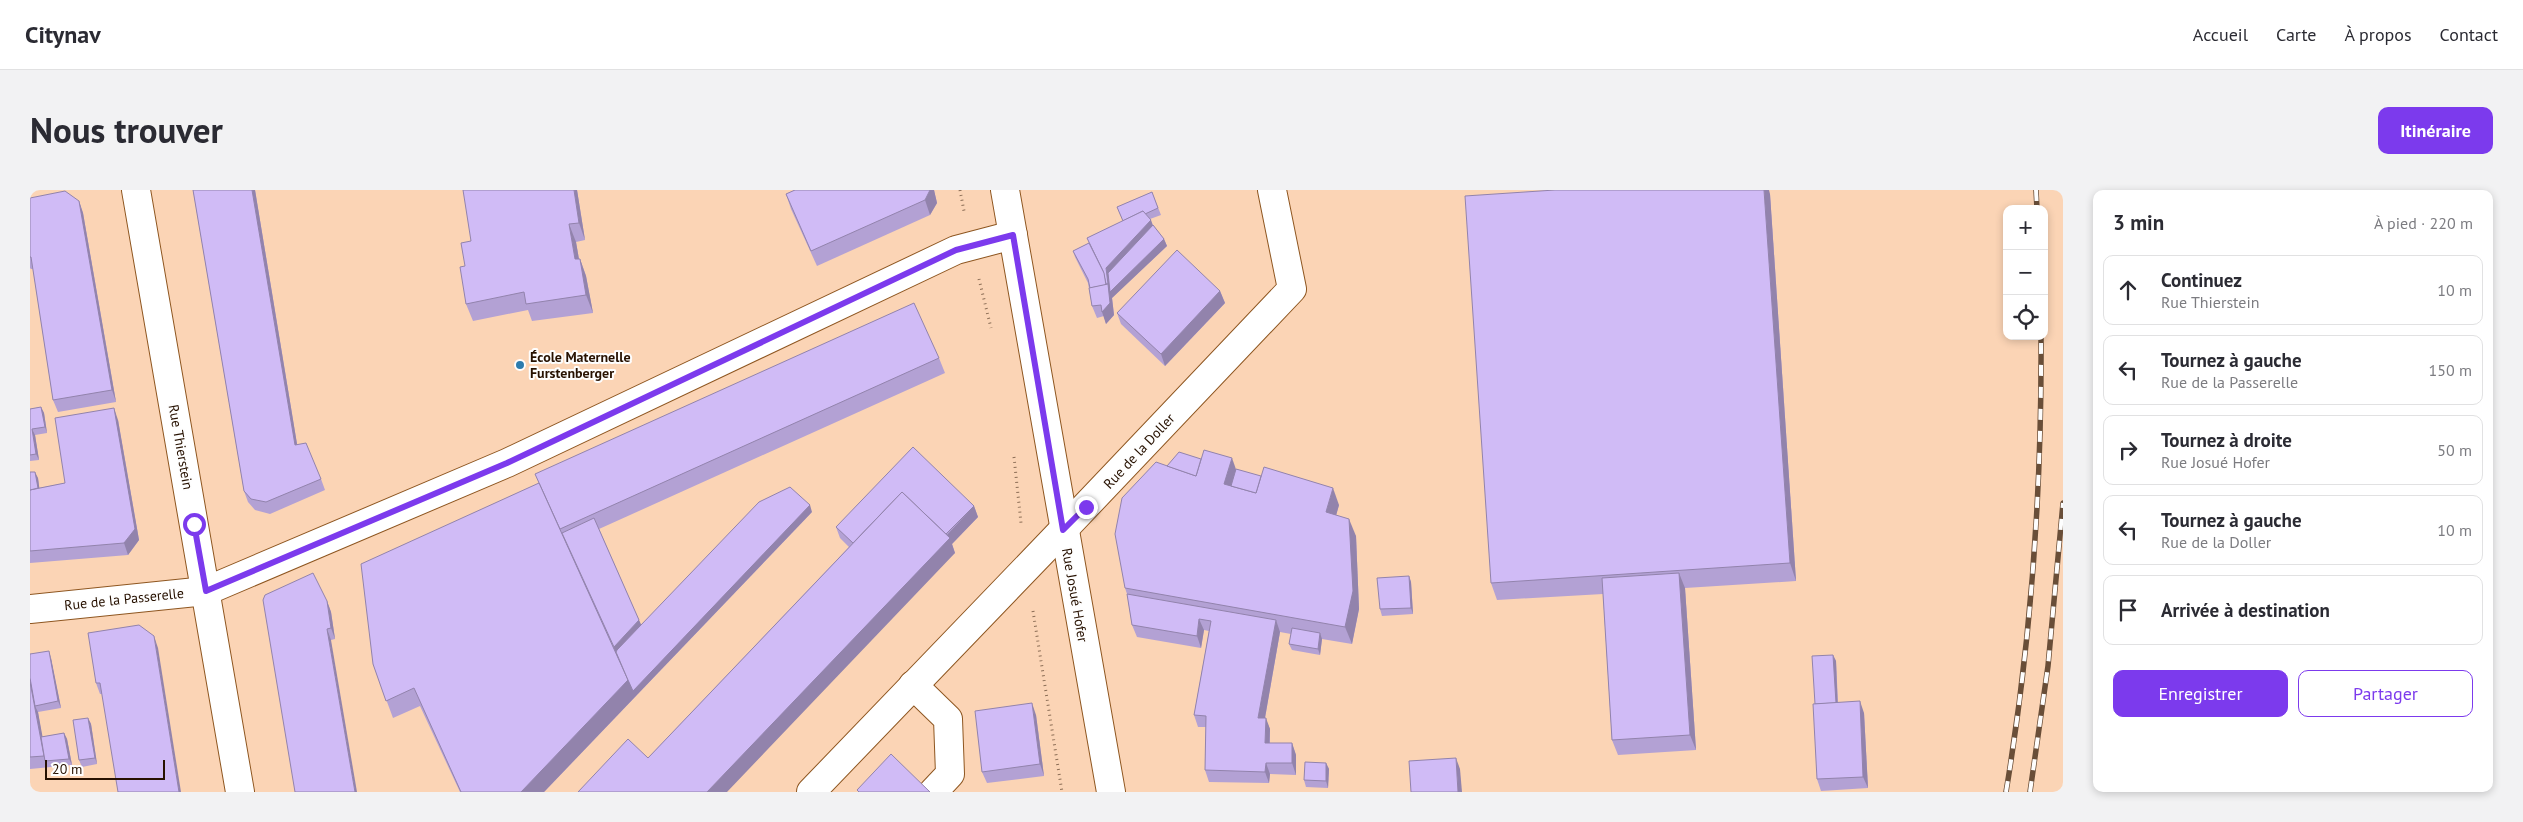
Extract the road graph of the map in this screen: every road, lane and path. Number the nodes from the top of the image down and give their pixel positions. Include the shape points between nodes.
1 (136, 190) edge
2 (1005, 190) edge
3 (1272, 190) edge
4 (1013, 235) junction
5 (971, 245) junction
6 (993, 336) dead end
7 (1014, 454) dead end
8 (1063, 530) junction
9 (1026, 567) junction
10 (206, 591) junction
11 (30, 609) edge
12 (913, 685) junction
13 (240, 792) edge
14 (811, 792) edge
15 (933, 792) edge
16 (1062, 792) edge
17 (1110, 792) edge

1 - 10 street, Rue Thierstein
2 - 4 street, Rue Josué Hofer
3 - 8 street, Rue de la Doller via 1292,288
4 - 5 street, Rue de la Passerelle
4 - 8 street, Rue Josué Hofer
5 - 6 path
5 - 10 street, Rue de la Passerelle via 507,463
7 - 9 path
8 - 9 street, Rue de la Doller
8 - 17 street, Rue Josué Hofer
9 - 12 street, Rue de la Doller
9 - 16 path
10 - 11 street, Rue de la Passerelle
10 - 13 street, Rue Thierstein
12 - 14 street, Rue de la Doller
12 - 15 street via 948,719 950,774

